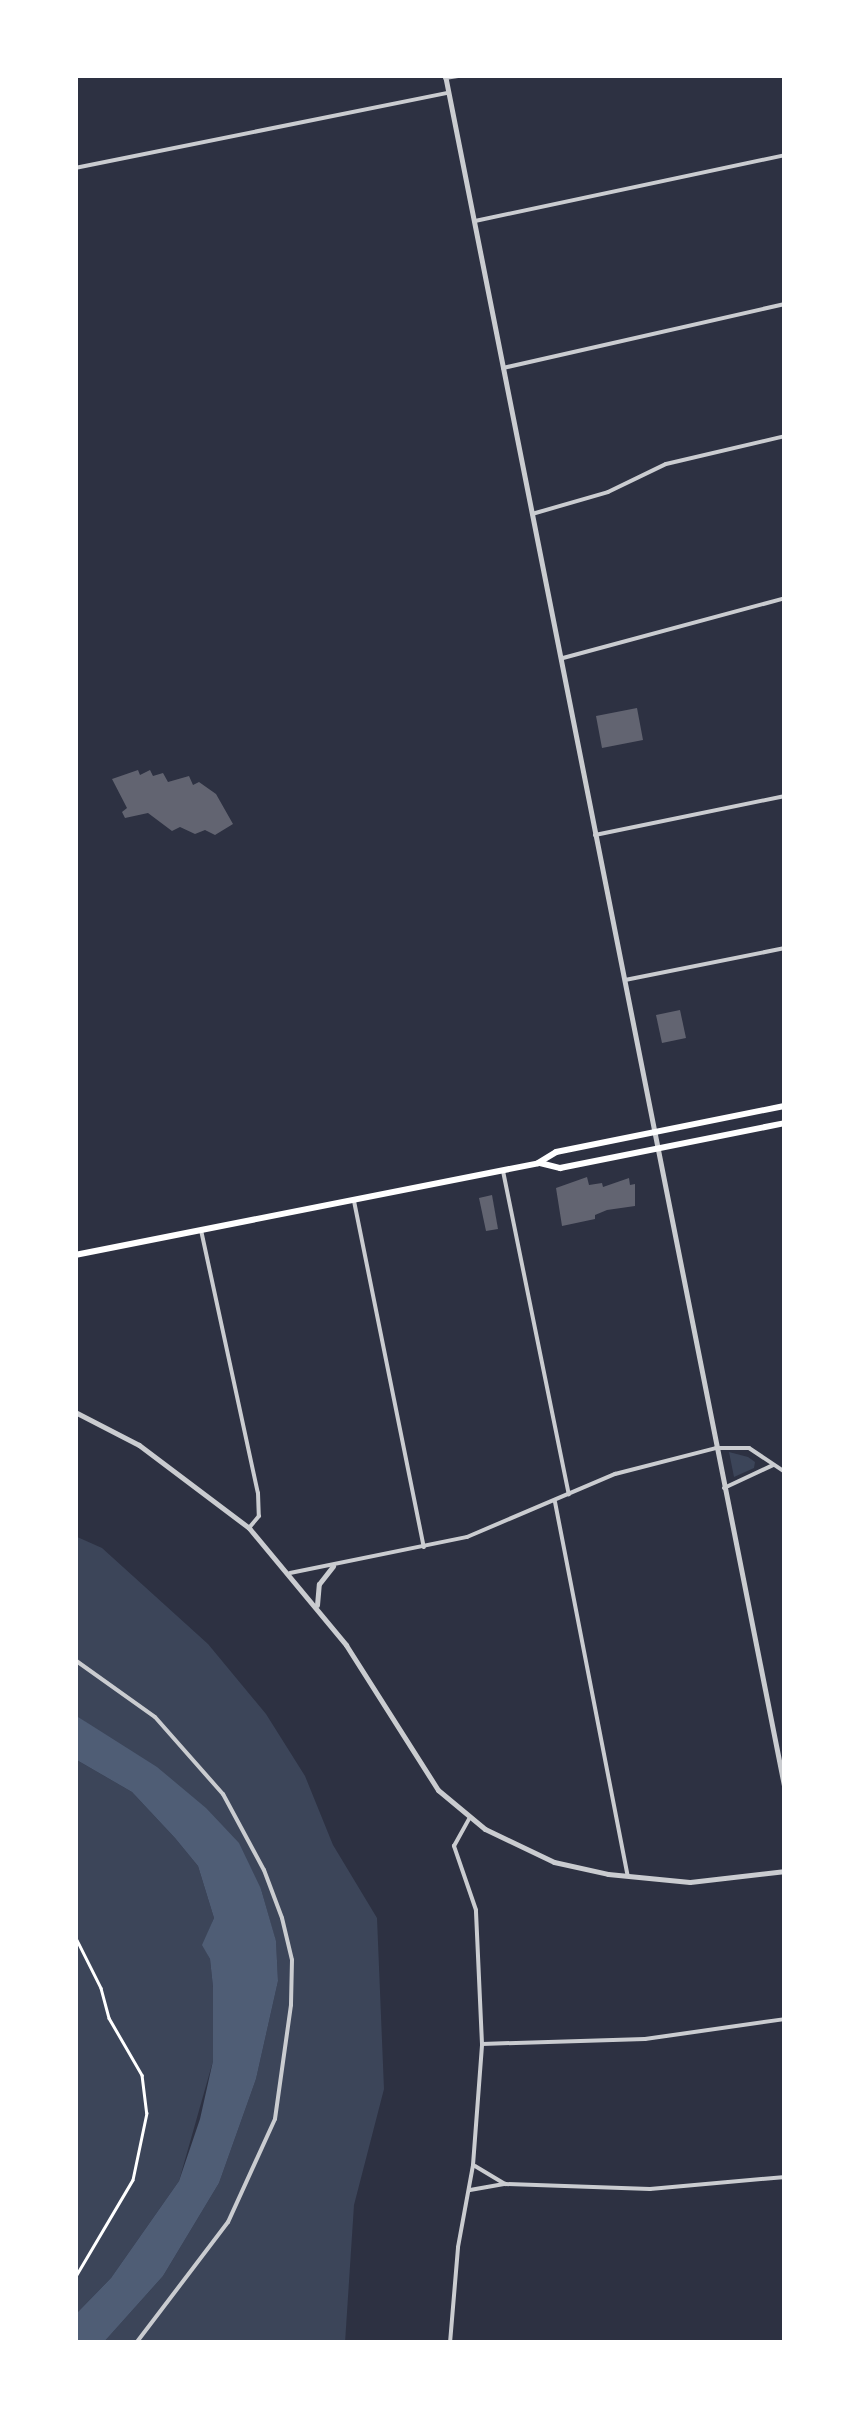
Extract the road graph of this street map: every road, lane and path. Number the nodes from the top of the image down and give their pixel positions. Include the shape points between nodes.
1 (463, 75) edge
2 (445, 77) edge
3 (448, 92) junction
4 (785, 156) edge
5 (75, 168) edge
6 (475, 221) junction
7 (785, 304) edge
8 (503, 368) junction
9 (785, 436) edge
10 (532, 514) junction
11 (785, 598) edge
12 (561, 658) junction
13 (785, 796) edge
14 (595, 836) junction
15 (785, 948) edge
16 (624, 980) junction
17 (785, 1106) edge
18 (785, 1123) edge
19 (652, 1132) junction
20 (655, 1150) junction
21 (538, 1163) junction
22 (503, 1170) junction
23 (354, 1200) junction
24 (201, 1230) junction
25 (75, 1255) edge
26 (75, 1412) edge
27 (716, 1448) junction
28 (774, 1464) junction
29 (785, 1472) edge
30 (724, 1488) junction
31 (570, 1496) junction
32 (555, 1502) junction
33 (250, 1528) junction
34 (424, 1547) junction
35 (333, 1566) junction
36 (290, 1573) junction
37 (318, 1608) junction
38 (75, 1660) edge
39 (785, 1791) edge
40 (469, 1819) junction
41 (785, 1870) edge
42 (628, 1876) junction
43 (75, 1936) edge
44 (785, 2019) edge
45 (482, 2044) junction
46 (473, 2165) junction
47 (785, 2177) edge
48 (505, 2184) junction
49 (470, 2190) junction
50 (75, 2278) edge
51 (136, 2343) edge
52 (450, 2343) edge

1 - 2 street
2 - 3 street
3 - 5 street
3 - 6 street
4 - 6 street
6 - 8 street
7 - 8 street
8 - 10 street
9 - 10 street via 666,464 608,492
10 - 12 street
11 - 12 street
12 - 14 street
13 - 14 street
14 - 16 street
15 - 16 street
16 - 19 street
17 - 19 main road
18 - 20 main road
19 - 20 street
19 - 21 main road via 556,1152
20 - 21 main road via 560,1168
20 - 27 street
21 - 22 main road
22 - 23 main road
22 - 31 street
23 - 24 main road
23 - 34 street
24 - 25 main road
24 - 33 street via 258,1493 259,1516
26 - 33 street via 138,1446
27 - 28 street via 750,1448
27 - 30 street
27 - 31 street via 615,1474
28 - 29 street
28 - 30 street
30 - 39 street
31 - 32 street
32 - 34 street
32 - 42 street
33 - 36 street
34 - 35 street
35 - 36 street
35 - 37 street via 319,1584
36 - 37 street
37 - 40 street via 438,1790
38 - 51 street via 155,1717 223,1794 269,1882 292,1960 282,2088 261,2154 204,2258
40 - 42 street via 554,1862
40 - 45 street via 454,1846 476,1910
41 - 42 street via 690,1882
43 - 50 path via 142,2076 147,2113 134,2180
44 - 45 street via 645,2038
45 - 46 street
46 - 48 street
46 - 49 street
47 - 48 street via 650,2189
48 - 49 street
49 - 52 street

